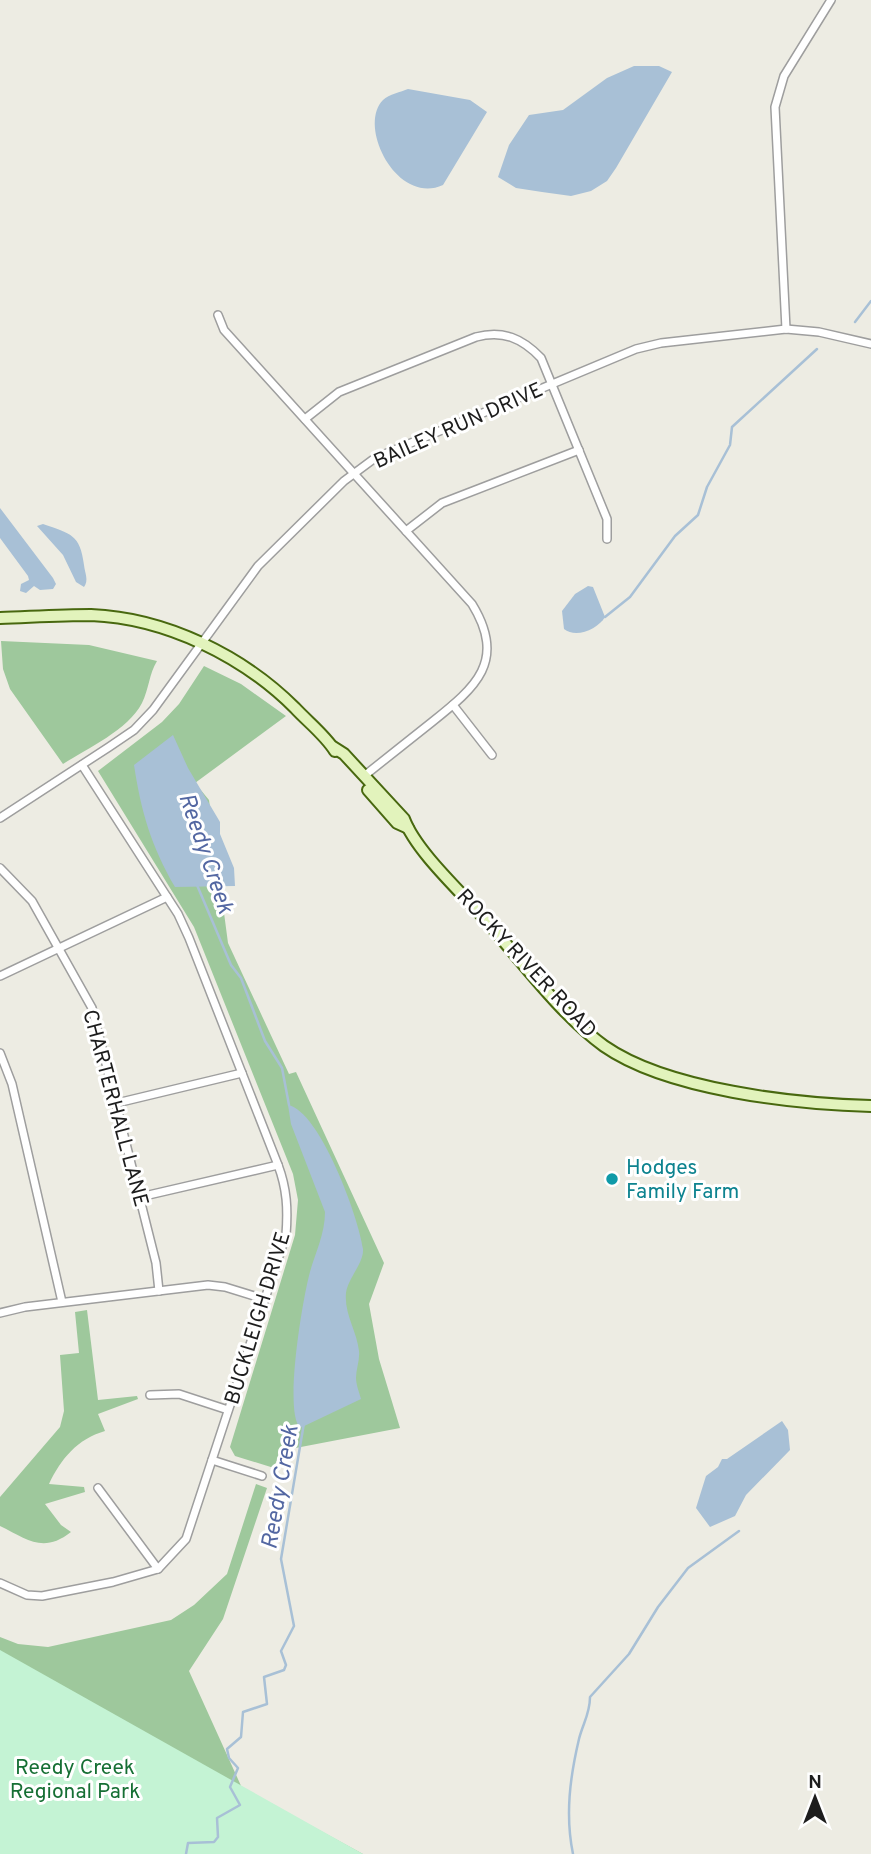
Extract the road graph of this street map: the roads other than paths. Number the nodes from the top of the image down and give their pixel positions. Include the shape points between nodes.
1 (831, 0) edge
2 (218, 315) dead end
3 (786, 329) junction
4 (871, 344) edge
5 (552, 384) junction
6 (305, 419) junction
7 (579, 450) junction
8 (354, 474) junction
9 (406, 531) junction
10 (607, 539) dead end
11 (0, 618) edge
12 (201, 643) junction
13 (453, 705) junction
14 (333, 747) junction
15 (492, 755) dead end
16 (82, 765) junction
17 (364, 776) junction
18 (0, 818) edge
19 (408, 828) junction
20 (0, 868) edge
21 (167, 897) junction
22 (58, 948) junction
23 (0, 976) edge
24 (0, 1053) edge
25 (242, 1073) junction
26 (117, 1103) junction
27 (871, 1106) edge
28 (278, 1165) junction
29 (140, 1197) junction
30 (159, 1291) junction
31 (264, 1299) junction
32 (62, 1302) junction
33 (0, 1313) edge
34 (150, 1395) dead end
35 (229, 1410) junction
36 (212, 1460) junction
37 (262, 1476) dead end
38 (99, 1488) dead end
39 (158, 1569) junction
40 (0, 1583) edge

1 - 3 street via 784,76 775,107
2 - 6 street via 224,330
3 - 4 street, BAILEY RUN DRIVE
3 - 5 street, BAILEY RUN DRIVE via 661,343
5 - 6 street via 541,358 527,343 489,333 339,393
5 - 7 street
5 - 8 street, BAILEY RUN DRIVE via 388,451
6 - 8 street
7 - 9 street via 442,503
7 - 10 street via 607,519
8 - 9 street
8 - 12 street, BAILEY RUN DRIVE via 283,539
9 - 13 street via 483,622 487,659 479,679
11 - 12 street, ROCKY RIVER ROAD via 114,618 158,627
12 - 14 street, ROCKY RIVER ROAD via 262,679
12 - 16 street, BAILEY RUN DRIVE via 134,730
13 - 15 street
13 - 17 street
14 - 17 street, ROCKY RIVER ROAD
14 - 19 street, ROCKY RIVER ROAD via 397,823
16 - 18 street, BAILEY RUN DRIVE
16 - 21 street, BUCKLEIGH DRIVE
17 - 19 street, ROCKY RIVER ROAD
19 - 27 street, ROCKY RIVER ROAD via 565,1009 622,1057 716,1087
20 - 22 street, CHARTERHALL LANE via 32,901
21 - 22 street
21 - 25 street, BUCKLEIGH DRIVE via 189,938
22 - 23 street
22 - 26 street, CHARTERHALL LANE via 99,1025
24 - 32 street via 12,1084
25 - 26 street
25 - 28 street, BUCKLEIGH DRIVE
26 - 29 street, CHARTERHALL LANE
28 - 29 street
28 - 31 street, BUCKLEIGH DRIVE via 287,1190 286,1235
29 - 30 street, CHARTERHALL LANE
30 - 31 street via 216,1286
30 - 32 street
31 - 35 street, BUCKLEIGH DRIVE
32 - 33 street
34 - 35 street via 179,1394
35 - 36 street, BUCKLEIGH DRIVE
36 - 37 street
36 - 39 street, BUCKLEIGH DRIVE via 186,1539
38 - 39 street
39 - 40 street via 55,1596 27,1595

